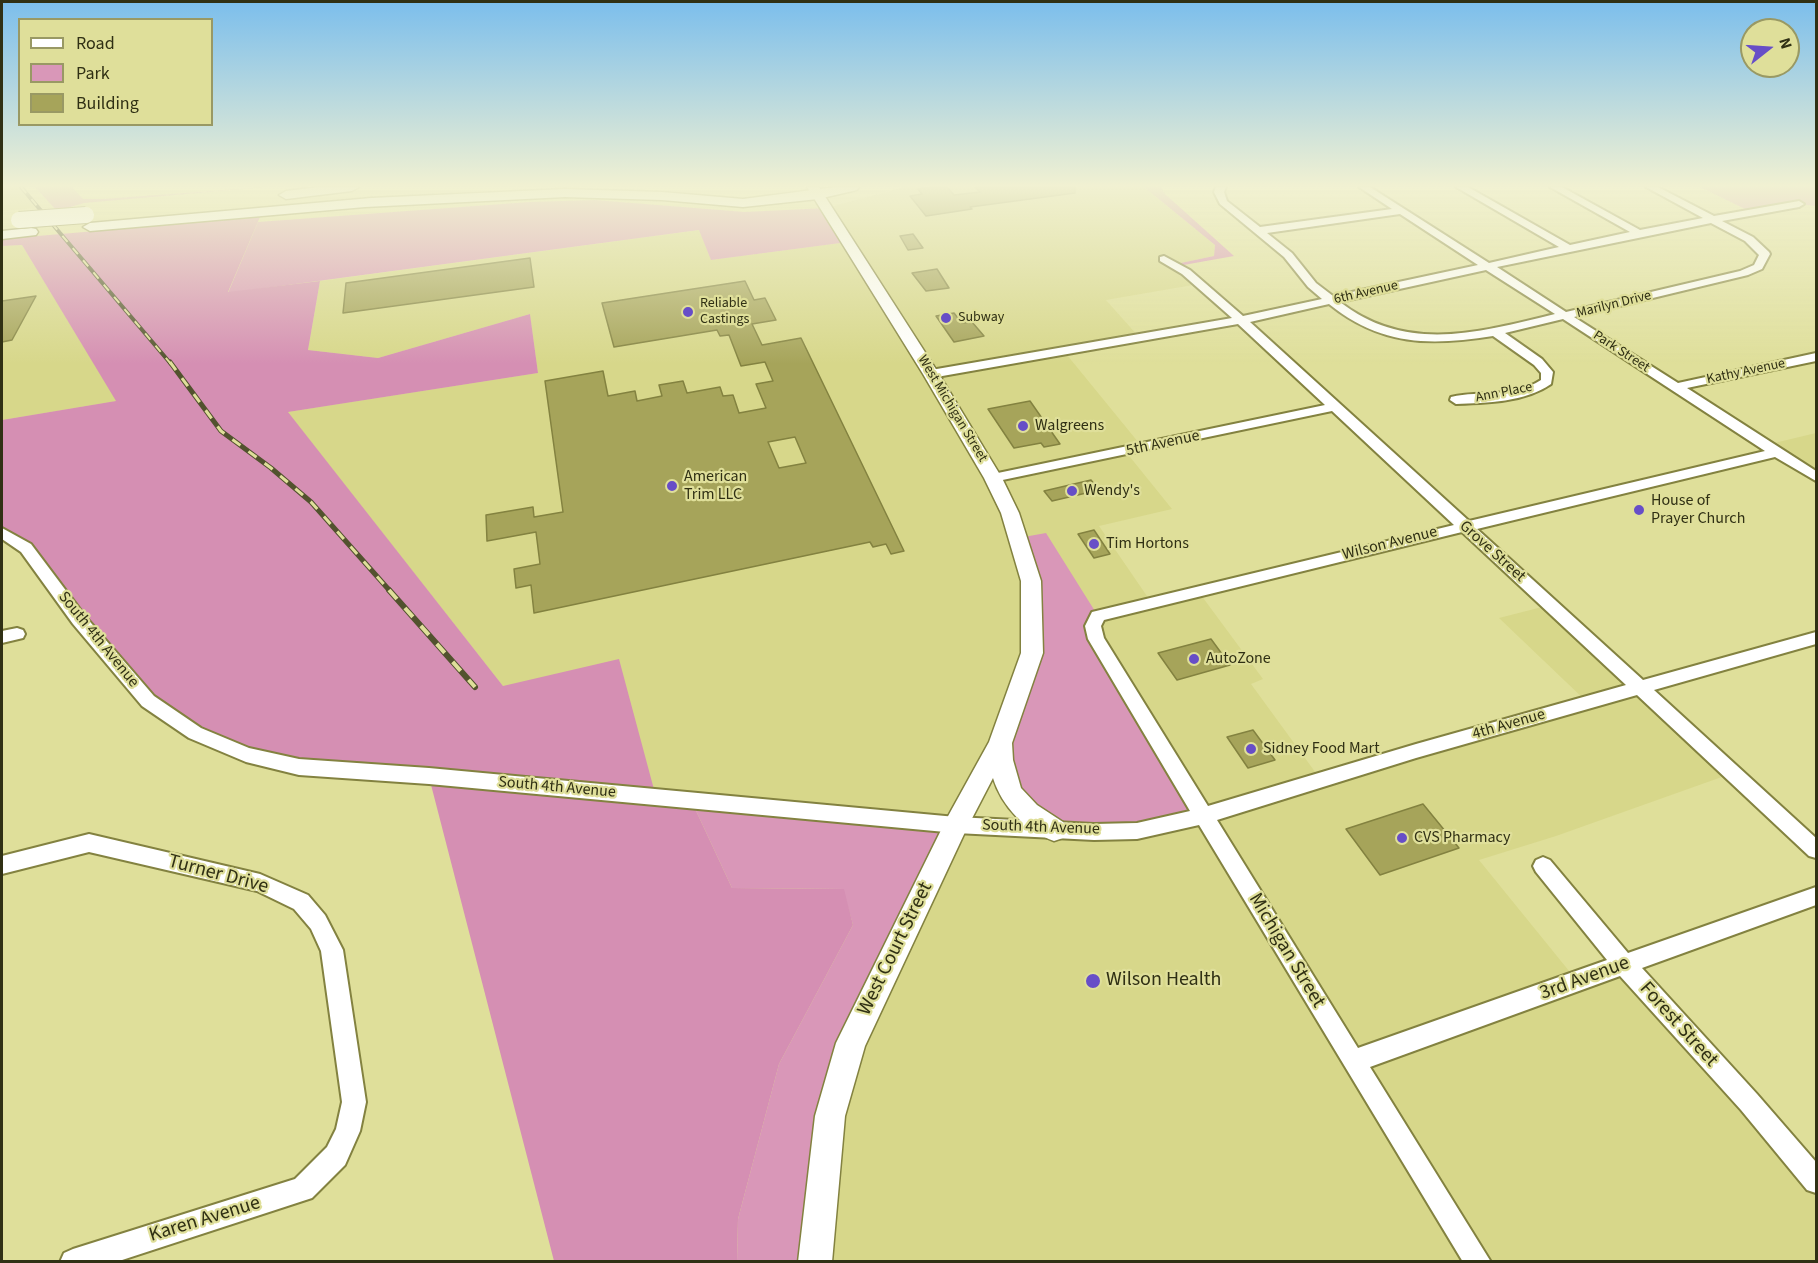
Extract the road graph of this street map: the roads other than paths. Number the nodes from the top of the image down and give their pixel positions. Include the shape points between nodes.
1 (850, 246) edge
2 (1276, 246) edge
3 (1456, 246) edge
4 (1563, 246) edge
5 (1582, 246) edge
6 (1757, 246) edge
7 (1568, 249) junction
8 (1164, 259) dead end
9 (1486, 265) junction
10 (1331, 301) junction
11 (1566, 316) junction
12 (1241, 320) junction
13 (1495, 332) junction
14 (1816, 357) edge
15 (931, 374) junction
16 (1675, 387) junction
17 (1456, 400) dead end
18 (1333, 407) junction
19 (1777, 452) junction
20 (1816, 477) edge
21 (993, 478) junction
22 (1464, 526) junction
23 (2, 533) edge
24 (1816, 638) edge
25 (1096, 639) joint
26 (1032, 653) joint
27 (1641, 688) junction
28 (1000, 742) junction
29 (1204, 816) junction
30 (956, 825) junction
31 (1054, 830) junction
32 (1816, 850) edge
33 (2, 865) edge
34 (1542, 866) dead end
35 (1816, 896) edge
36 (1624, 965) junction
37 (1353, 1061) junction
38 (1816, 1181) edge
39 (303, 1189) joint
40 (73, 1262) edge
41 (815, 1262) edge
42 (1478, 1262) edge

1 - 15 main road, West Michigan Street
2 - 10 street, Marilyn Drive
3 - 9 street, Park Street
4 - 7 street
5 - 7 street, 6th Avenue
6 - 11 street, Marilyn Drive via 1765,254 1758,267 1744,273
7 - 9 street, 6th Avenue
8 - 12 street, Grove Street via 1186,272
9 - 10 street, 6th Avenue
9 - 11 street, Park Street
10 - 12 street, 6th Avenue
10 - 13 street, Marilyn Drive via 1370,326 1408,338 1450,339
11 - 13 street, Marilyn Drive
11 - 16 street, Park Street
12 - 15 street, 6th Avenue
12 - 18 street, Grove Street
13 - 17 street, Ann Place via 1538,363 1547,372 1547,381 1529,390
14 - 16 street, Kathy Avenue
15 - 21 main road, West Michigan Street
16 - 19 street, Park Street
18 - 21 street, 5th Avenue
18 - 22 street, Grove Street
19 - 20 street, Park Street
19 - 22 street, Wilson Avenue
21 - 26 main road, West Michigan Street via 1010,513 1031,581
22 - 25 street, Wilson Avenue via 1098,616 1093,626
22 - 27 street, Grove Street
23 - 30 street, South 4th Avenue via 26,548 79,620 148,701 195,733 246,755 299,767
24 - 27 street, 4th Avenue
25 - 29 street, Michigan Street
26 - 28 main road, West Court Street
27 - 29 street, 4th Avenue
27 - 32 street, Grove Street
28 - 30 main road, West Court Street
28 - 31 main road via 1003,776 1013,798
29 - 31 street, South 4th Avenue via 1137,831
29 - 37 street, Michigan Street
30 - 31 street, South 4th Avenue
30 - 41 main road, West Court Street via 851,1044 830,1116
33 - 39 street, Turner Drive via 89,843 260,883 301,902 318,922 332,950 354,1102 348,1131 336,1156
34 - 36 street, Forest Street
35 - 36 street, 3rd Avenue
36 - 37 street, 3rd Avenue
36 - 38 street, Forest Street
37 - 42 street, Michigan Street
39 - 40 street, Karen Avenue

